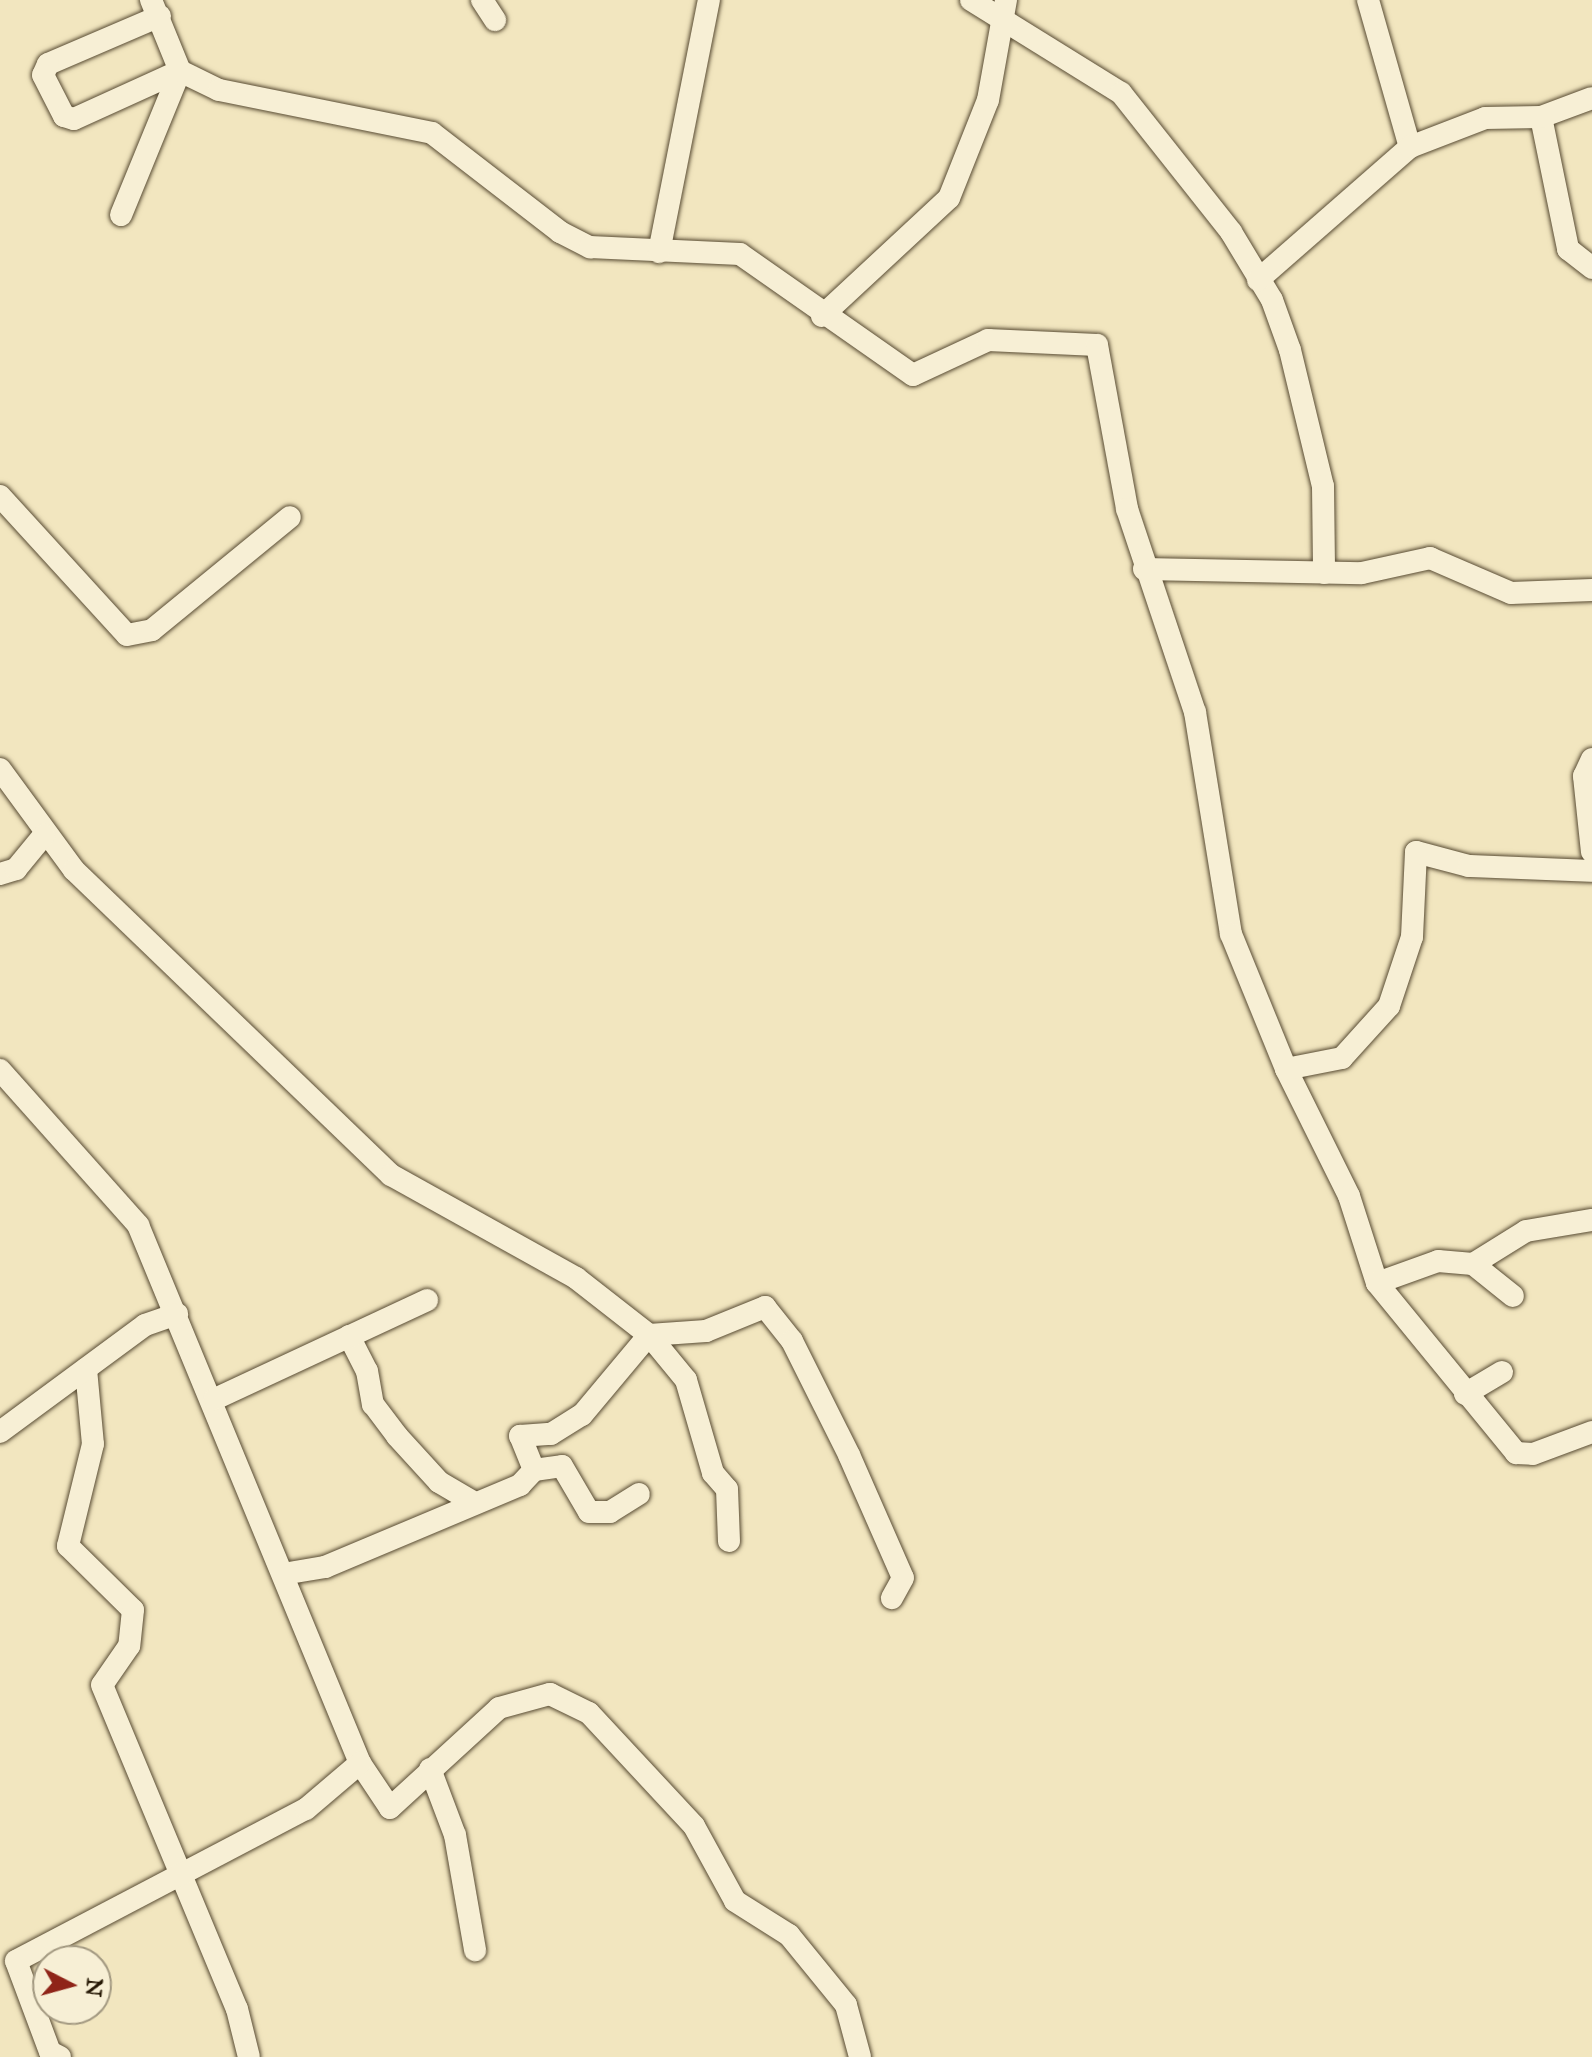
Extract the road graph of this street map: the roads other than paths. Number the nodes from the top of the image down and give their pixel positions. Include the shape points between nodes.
1 (482, 0) edge
2 (709, 0) edge
3 (971, 0) edge
4 (1368, 0) edge
5 (156, 8) edge
6 (1004, 11) edge
7 (495, 20) dead end
8 (180, 71) junction
9 (1592, 98) edge
10 (1541, 117) junction
11 (1410, 147) junction
12 (121, 215) dead end
13 (659, 252) junction
14 (1592, 268) edge
15 (1258, 280) junction
16 (822, 316) junction
17 (0, 496) edge
18 (290, 517) dead end
19 (1144, 569) junction
20 (1324, 573) junction
21 (1592, 590) edge
22 (1592, 759) edge
23 (0, 769) edge
24 (44, 835) junction
25 (1592, 852) edge
26 (1592, 871) edge
27 (0, 874) edge
28 (1286, 1069) junction
29 (0, 1070) edge
30 (1592, 1220) edge
31 (1473, 1264) junction
32 (1377, 1283) junction
33 (1513, 1296) dead end
34 (427, 1300) dead end
35 (177, 1314) junction
36 (649, 1335) junction
37 (349, 1336) junction
38 (86, 1369) junction
39 (1502, 1372) dead end
40 (1465, 1394) junction
41 (215, 1399) junction
42 (0, 1432) edge
43 (1592, 1432) edge
44 (534, 1470) junction
45 (639, 1494) dead end
46 (475, 1503) junction
47 (729, 1541) dead end
48 (283, 1574) junction
49 (892, 1598) dead end
50 (360, 1763) junction
51 (430, 1769) junction
52 (181, 1875) junction
53 (475, 1950) dead end
54 (8, 1955) edge
55 (60, 2057) edge
56 (249, 2057) edge
57 (860, 2057) edge

1 - 7 street
2 - 13 street
3 - 6 street
4 - 11 street
5 - 8 street
5 - 8 street via 48,64 43,75 69,119
6 - 15 street via 1121,93 1231,232
6 - 16 street via 988,100 949,198
8 - 12 street
8 - 13 street via 219,90 432,133 577,242
9 - 10 street
10 - 11 street via 1485,118
10 - 14 street via 1568,249
11 - 15 street
13 - 16 street via 740,254
15 - 20 street via 1290,350 1323,486
16 - 19 street via 920,375 995,338 1097,345
17 - 18 street via 127,635 152,630
19 - 20 street
19 - 28 street via 1195,712 1231,934
20 - 21 street via 1430,558 1511,593
22 - 25 street via 1584,776
23 - 24 street
24 - 27 street via 16,869
24 - 36 street via 391,1175 576,1278
26 - 28 street via 1469,866 1416,852 1412,937 1389,1006 1342,1058
28 - 32 street via 1349,1196
29 - 35 street via 124,1205
30 - 31 street via 1526,1231
31 - 32 street via 1438,1261
31 - 33 street
32 - 40 street
34 - 37 street
35 - 38 street via 145,1325
35 - 41 street
36 - 44 street via 582,1415 551,1434 520,1436
36 - 47 street via 686,1380 713,1473 727,1489
36 - 49 street via 706,1331 765,1307 792,1341 903,1578
37 - 41 street
37 - 46 street via 367,1371 373,1404 397,1436 439,1482
38 - 42 street
38 - 52 street via 93,1444 68,1546 133,1610 129,1646 102,1685
39 - 40 street
40 - 43 street via 1516,1453 1533,1454
41 - 48 street
44 - 45 street via 562,1466 589,1512 610,1512
44 - 46 street via 520,1485
46 - 48 street via 325,1567
48 - 50 street
50 - 51 street via 390,1808
50 - 52 street via 306,1809
51 - 53 street via 455,1835
51 - 57 street via 499,1708 550,1694 589,1713 694,1826 735,1901 789,1935 846,2005
52 - 54 street
52 - 56 street
54 - 55 street via 50,2052

